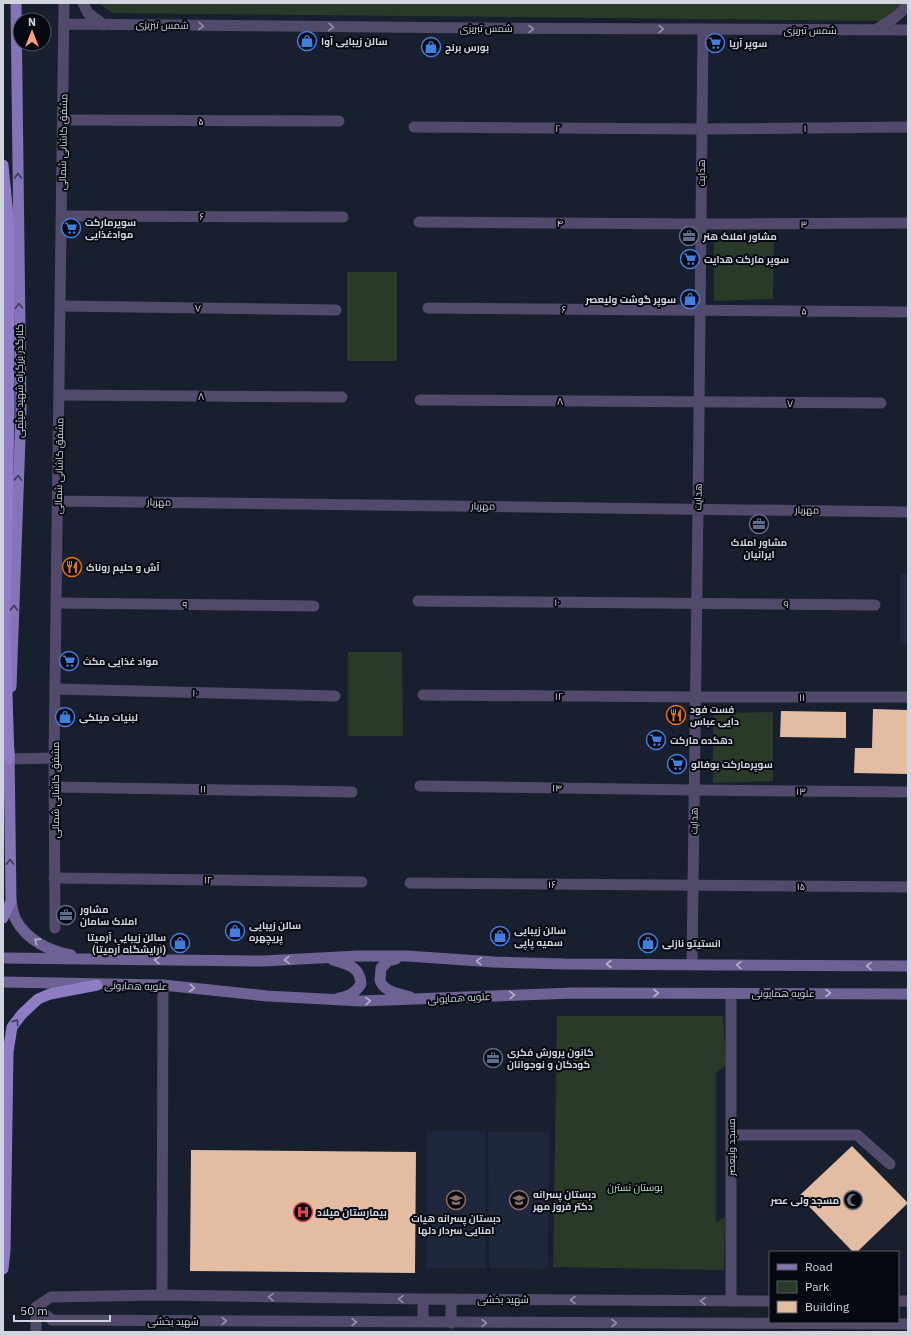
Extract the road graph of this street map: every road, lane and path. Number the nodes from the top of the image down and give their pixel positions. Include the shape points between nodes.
1 (16, 3) edge
2 (64, 3) edge
3 (83, 3) edge
4 (908, 4) edge
5 (64, 24) junction
6 (104, 25) junction
7 (703, 29) junction
8 (874, 30) junction
9 (908, 30) edge
10 (63, 120) junction
11 (339, 122) dead end
12 (414, 127) dead end
13 (908, 127) edge
14 (702, 128) junction
15 (3, 164) edge
16 (62, 216) junction
17 (343, 217) dead end
18 (419, 222) dead end
19 (908, 223) edge
20 (701, 224) junction
21 (61, 306) junction
22 (428, 308) dead end
23 (336, 310) dead end
24 (700, 310) junction
25 (908, 312) edge
26 (60, 395) junction
27 (342, 397) dead end
28 (420, 400) dead end
29 (699, 402) junction
30 (881, 403) dead end
31 (58, 501) junction
32 (698, 509) junction
33 (908, 512) edge
34 (418, 601) dead end
35 (57, 603) junction
36 (697, 604) junction
37 (875, 605) dead end
38 (314, 606) dead end
39 (55, 689) junction
40 (423, 695) dead end
41 (335, 696) dead end
42 (696, 697) junction
43 (908, 697) edge
44 (54, 758) junction
45 (9, 759) junction
46 (420, 786) dead end
47 (55, 787) junction
48 (694, 790) junction
49 (352, 792) dead end
50 (908, 792) edge
51 (54, 878) junction
52 (362, 882) dead end
53 (410, 883) dead end
54 (693, 885) junction
55 (908, 887) edge
56 (11, 901) junction
57 (3, 918) edge
58 (55, 928) dead end
59 (407, 956) junction
60 (7, 958) edge
61 (326, 958) junction
62 (101, 959) junction
63 (692, 964) junction
64 (908, 966) edge
65 (7, 982) edge
66 (97, 985) junction
67 (163, 986) junction
68 (731, 993) junction
69 (908, 994) edge
70 (329, 1000) junction
71 (420, 1000) junction
72 (731, 1135) junction
73 (890, 1164) dead end
74 (3, 1269) edge
75 (162, 1295) junction
76 (423, 1299) junction
77 (451, 1299) junction
78 (731, 1301) junction
79 (769, 1301) edge
80 (36, 1306) junction
81 (423, 1322) junction
82 (451, 1322) junction
83 (908, 1324) edge
84 (684, 1328) edge
85 (36, 1332) edge

45 -> 1 main road, کنارگذر بزرگراه شهید میثمی via 20,411
2 - 5 street, مشفق کاشانی شمالی
3 - 6 street via 88,12
4 - 8 street via 892,20
5 - 6 street, شمس تبریزی
5 - 10 street, مشفق کاشانی شمالی
6 -> 7 street, شمس تبریزی
7 - 8 street, شمس تبریزی
7 - 14 street, هدایت
8 - 9 street, شمس تبریزی
10 - 11 street, ۵
10 - 16 street, مشفق کاشانی شمالی
12 - 14 street, ۲
13 - 14 street, ۱
14 - 20 street, هدایت
15 - 45 highway via 9,226 5,630
16 - 17 street, ۶
16 - 21 street, مشفق کاشانی شمالی
18 - 20 street, ۴
19 - 20 street, ۳
20 - 24 street, هدایت
21 - 23 street, ۷
21 - 26 street, مشفق کاشانی شمالی
22 - 24 street, ۶
24 - 25 street, ۵
24 - 29 street, هدایت
26 - 27 street, ۸
26 - 31 street, مشفق کاشانی شمالی
28 - 29 street, ۸
29 - 30 street, ۷
29 - 32 street, هدایت
31 - 32 street, مهریار
31 - 35 street, مشفق کاشانی شمالی
32 - 33 street, مهریار
32 - 36 street, هدایت
34 - 36 street, ۱۰
35 - 38 street, ۹
35 - 39 street, مشفق کاشانی شمالی
36 - 37 street, ۹
36 - 42 street, هدایت
39 - 41 street, ۱۰
39 - 44 street, مشفق کاشانی شمالی
40 - 42 street, ۱۲
42 - 43 street, ۱۱
42 - 48 street, هدایت
44 - 45 street
44 - 47 street, مشفق کاشانی شمالی
56 -> 45 main road, کنارگذر بزرگراه شهید میثمی
46 - 48 street, ۱۴
47 - 49 street, ۱۱
47 - 51 street, مشفق کاشانی شمالی
48 - 50 street, ۱۳
48 - 54 street, هدایت
51 - 52 street, ۱۲
51 - 58 street, مشفق کاشانی شمالی
53 - 54 street, ۱۶
54 - 55 street, ۱۵
54 - 63 street, هدایت
56 - 57 main road
62 -> 56 main road via 60,953 38,943 24,932 15,919
59 - 61 main road
63 -> 59 main road via 549,964
59 - 71 main road via 388,961 381,968 380,980 393,992
60 - 62 main road
61 -> 62 main road via 264,961
61 - 70 main road via 355,968 361,975 362,984 351,995
64 -> 63 main road
65 - 66 main road, علویه همایونی
66 - 67 main road, علویه همایونی
74 -> 66 highway via 8,1052 12,1027 38,998
67 -> 70 main road, علویه همایونی
67 - 75 street
68 -> 69 main road, علویه همایونی
71 -> 68 main road, علویه همایونی via 573,993
68 - 72 street, مسجد ولیعصر
70 -> 71 main road, علویه همایونی
72 - 73 street via 857,1135
72 - 78 street, مسجد ولیعصر
76 -> 75 street, شهید بخشی
75 - 80 street, شهید بخشی via 51,1297
76 - 77 street, شهید بخشی
76 - 81 street
78 -> 77 street, شهید بخشی
77 - 82 street
78 - 79 street, شهید بخشی
80 -> 81 street, شهید بخشی via 52,1320
80 - 85 street
81 - 82 street, شهید بخشی
82 -> 84 street, شهید بخشی
83 - 84 street, شهید بخشی

